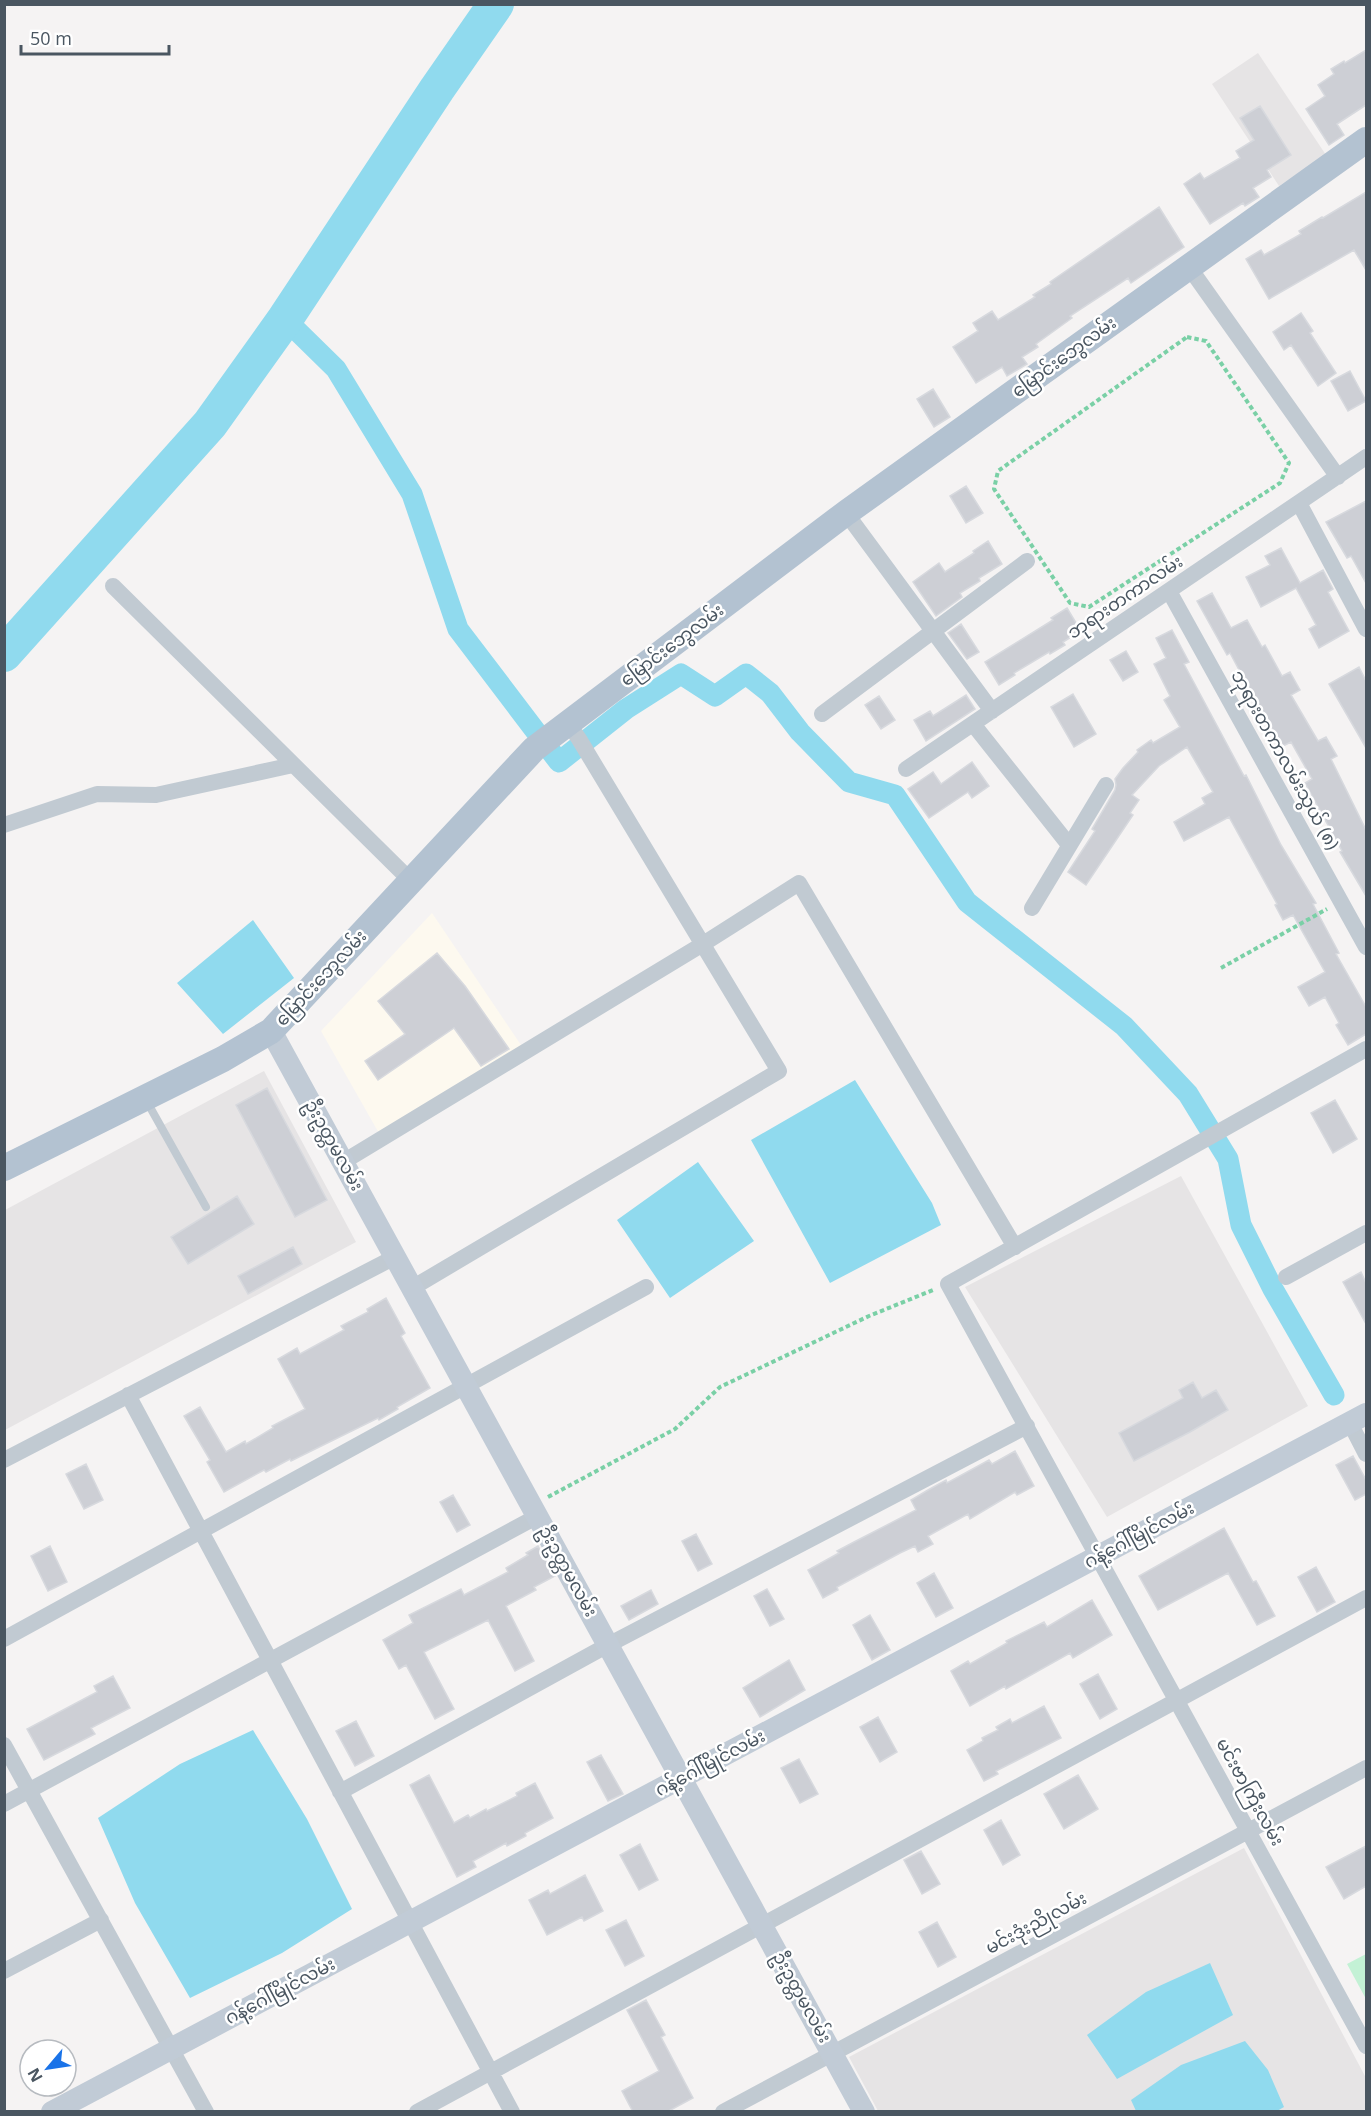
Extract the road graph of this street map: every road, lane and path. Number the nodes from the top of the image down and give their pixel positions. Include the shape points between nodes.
1 (1366, 140) edge
2 (1189, 267) junction
3 (1366, 457) edge
4 (1338, 477) junction
5 (1299, 503) junction
6 (846, 513) junction
7 (1027, 561) dead end
8 (112, 586) dead end
9 (1169, 591) junction
10 (1089, 607) joint
11 (1366, 629) edge
12 (933, 631) junction
13 (992, 711) junction
14 (822, 714) dead end
15 (973, 724) junction
16 (564, 740) junction
17 (293, 765) junction
18 (906, 769) dead end
19 (1106, 785) dead end
20 (4, 825) edge
21 (1069, 845) junction
22 (411, 881) junction
23 (1341, 901) junction
24 (1032, 908) dead end
25 (703, 944) junction
26 (1366, 947) edge
27 (1221, 968) dead end
28 (271, 1031) junction
29 (1366, 1049) edge
30 (145, 1098) junction
31 (343, 1162) junction
32 (4, 1168) edge
33 (206, 1207) dead end
34 (1366, 1233) edge
35 (1015, 1247) junction
36 (395, 1257) junction
37 (1286, 1277) dead end
38 (948, 1284) junction
39 (646, 1287) dead end
40 (412, 1288) junction
41 (466, 1386) junction
42 (128, 1395) junction
43 (1357, 1419) edge
44 (1027, 1426) junction
45 (1366, 1454) edge
46 (4, 1460) edge
47 (535, 1511) junction
48 (201, 1531) junction
49 (1098, 1557) junction
50 (1366, 1598) edge
51 (4, 1639) edge
52 (608, 1645) junction
53 (270, 1661) junction
54 (1178, 1700) junction
55 (4, 1744) edge
56 (1366, 1768) edge
57 (681, 1778) junction
58 (30, 1790) junction
59 (340, 1792) junction
60 (4, 1804) edge
61 (1249, 1832) junction
62 (101, 1920) junction
63 (410, 1922) junction
64 (762, 1925) junction
65 (4, 1971) edge
66 (1366, 2046) edge
67 (171, 2048) junction
68 (832, 2053) junction
69 (490, 2072) junction
70 (52, 2112) edge
71 (206, 2112) edge
72 (417, 2112) edge
73 (512, 2112) edge
74 (723, 2112) edge
75 (864, 2112) edge

1 - 2 main road, မြောင်းဘွေလမ်း
2 - 4 street
2 - 6 main road, မြောင်းဘွေလမ်း
3 - 4 street, ဘုရားတကာလမ်း
4 - 5 street, ဘုရားတကာလမ်း
5 - 9 street, ဘုရားတကာလမ်း
5 - 11 street
6 - 12 street
6 - 16 main road, မြောင်းဘွေလမ်း
7 - 12 street
8 - 17 street
9 - 13 street, ဘုရားတကာလမ်း
9 - 23 street, ဘုရားတကာလမ်းသွယ် (၈)
10 - 10 path via 1280,483 1289,463 1206,341 1187,337 998,471 994,489 1070,603
12 - 13 street
12 - 14 street
13 - 15 street, ဘုရားတကာလမ်း
15 - 18 street, ဘုရားတကာလမ်း
15 - 21 street
16 - 22 main road, မြောင်းဘွေလမ်း
16 - 25 street
17 - 20 street via 156,795 97,794
17 - 22 street
19 - 21 street
21 - 24 street
22 - 28 main road, မြောင်းဘွေလမ်း
23 - 26 street, ဘုရားတကာလမ်းသွယ် (၈)
23 - 27 path
25 - 31 street
25 - 35 street via 799,883
25 - 40 street via 779,1071
28 - 30 main road, မြောင်းဘွေလမ်း
28 - 31 street, ဦးဥတ္တမလမ်း
29 - 35 street
30 - 32 main road, မြောင်းဘွေလမ်း
30 - 33 lane
31 - 36 street, ဦးဥတ္တမလမ်း
34 - 37 street
35 - 38 street
36 - 40 street, ဦးဥတ္တမလမ်း
36 - 42 street
38 - 44 street, မင်းဗာကြီးလမ်း
38 - 47 path via 869,1316 720,1387 675,1429
39 - 41 street
40 - 41 street, ဦးဥတ္တမလမ်း
41 - 47 street, ဦးဥတ္တမလမ်း
41 - 48 street
42 - 46 street
42 - 48 street
43 - 45 street
43 - 49 street, ဂန့်ဂေါ်မြိုင်လမ်း
44 - 49 street, မင်းဗာကြီးလမ်း
44 - 52 street
47 - 52 street, ဦးဥတ္တမလမ်း
47 - 53 street
48 - 51 street
48 - 53 street
49 - 54 street, မင်းဗာကြီးလမ်း
49 - 57 street, ဂန့်ဂေါ်မြိုင်လမ်း
50 - 54 street
52 - 57 street, ဦးဥတ္တမလမ်း
52 - 59 street
53 - 58 street
53 - 59 street
54 - 61 street, မင်းဗာကြီးလမ်း
54 - 64 street
55 - 58 street
56 - 61 street, မင်းဒုံးညိုလမ်း
57 - 63 street, ဂန့်ဂေါ်မြိုင်လမ်း
57 - 64 street, ဦးဥတ္တမလမ်း
58 - 60 street
58 - 62 street
59 - 63 street
61 - 66 street, မင်းဗာကြီးလမ်း
61 - 68 street, မင်းဒုံးညိုလမ်း
62 - 65 street
62 - 67 street
63 - 67 street, ဂန့်ဂေါ်မြိုင်လမ်း
63 - 69 street
64 - 68 street, ဦးဥတ္တမလမ်း
64 - 69 street
67 - 70 street, ဂန့်ဂေါ်မြိုင်လမ်း
67 - 71 street
68 - 74 street, မင်းဒုံးညိုလမ်း
68 - 75 street, ဦးဥတ္တမလမ်း
69 - 72 street
69 - 73 street

